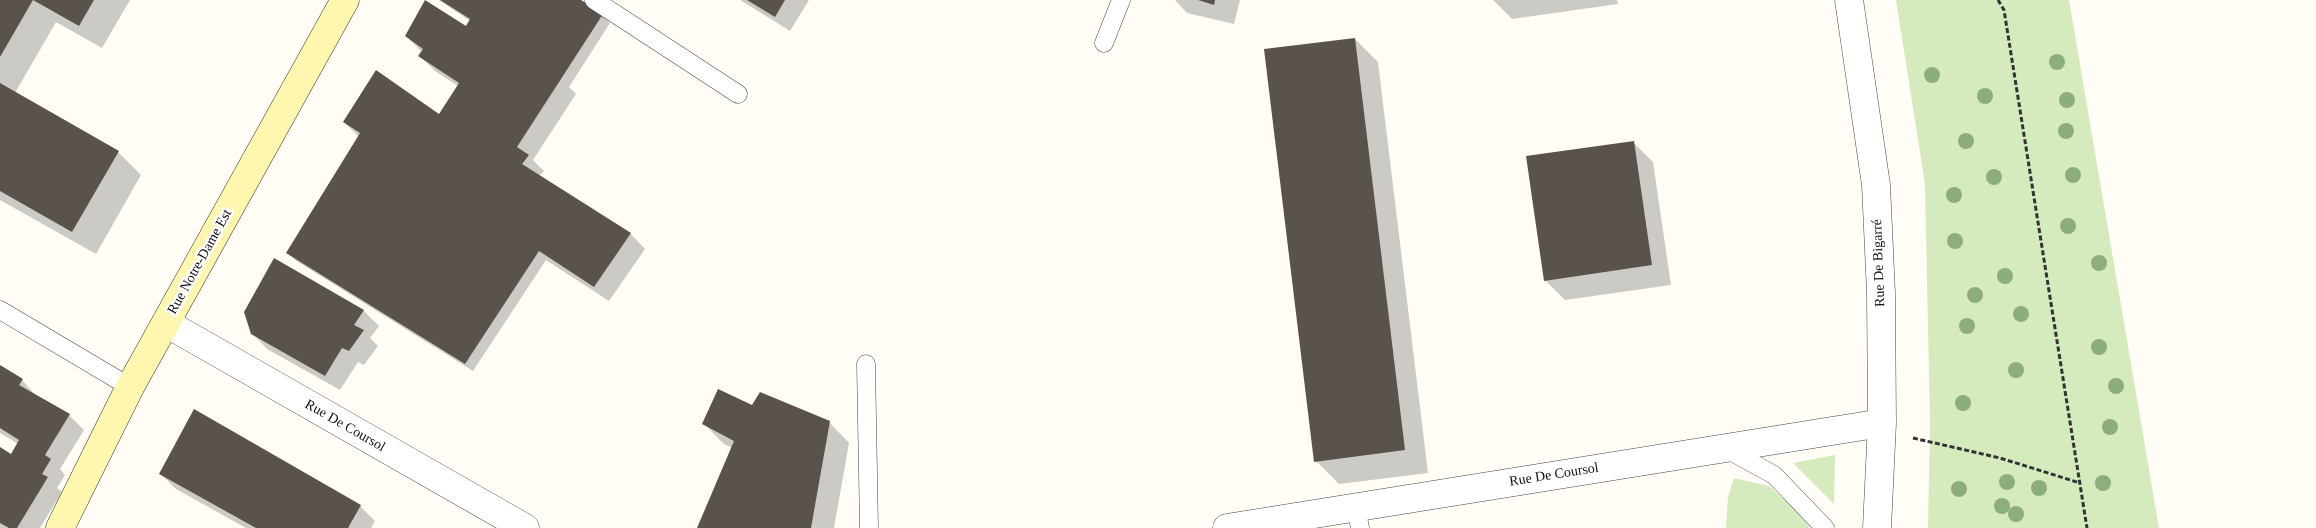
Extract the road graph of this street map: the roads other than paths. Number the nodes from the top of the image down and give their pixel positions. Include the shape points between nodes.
1 (345, 0) edge
2 (594, 0) edge
3 (1121, 0) edge
4 (1849, 0) edge
5 (1104, 43) dead end
6 (738, 94) dead end
7 (0, 310) edge
8 (166, 323) junction
9 (866, 364) dead end
10 (130, 387) junction
11 (1881, 427) junction
12 (1724, 448) junction
13 (1358, 517) edge
14 (60, 528) edge
15 (525, 528) edge
16 (869, 528) edge
17 (1227, 528) edge
18 (1825, 528) edge
19 (1877, 528) edge

1 - 8 street, Rue Notre-Dame Est
2 - 6 lane
3 - 5 lane
4 - 11 street, Rue De Bigarré via 1876,185 1881,293
7 - 10 lane
8 - 10 street, Rue Notre-Dame Est
8 - 15 street, Rue De Coursol
9 - 16 lane
10 - 14 street, Rue Notre-Dame Est
11 - 12 street, Rue De Coursol
11 - 19 street, Rue De Bigarré
12 - 13 street, Rue De Coursol
12 - 18 lane via 1774,475
13 - 17 street, Rue De Coursol

